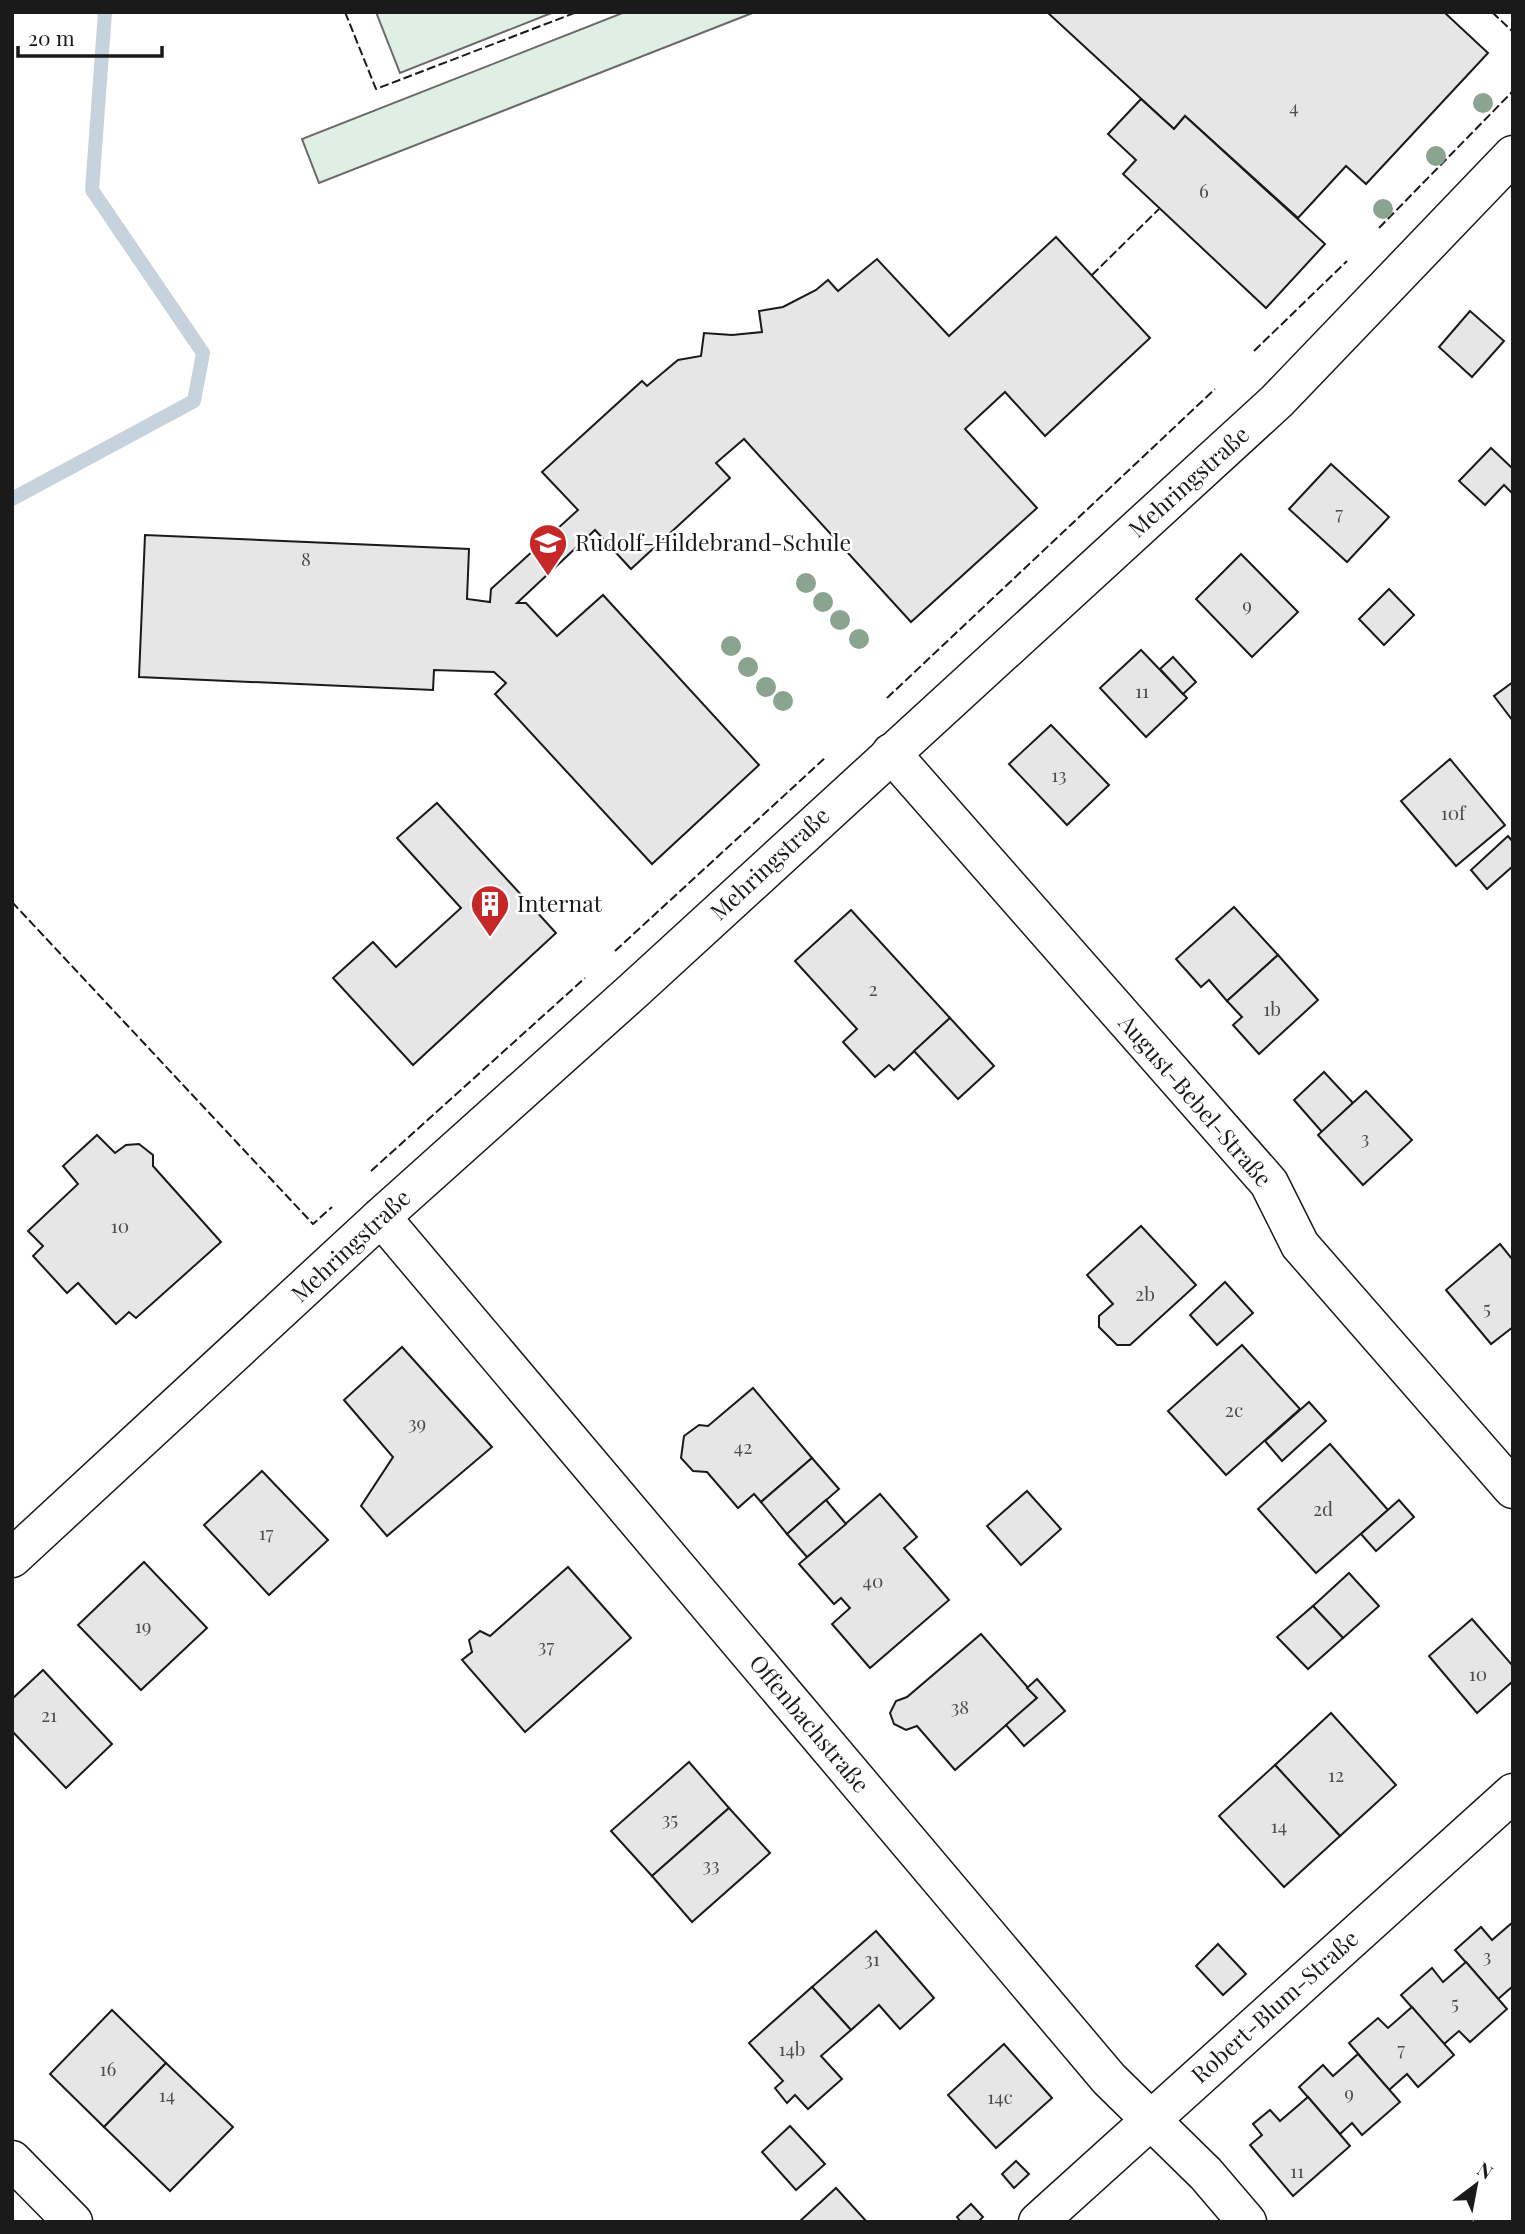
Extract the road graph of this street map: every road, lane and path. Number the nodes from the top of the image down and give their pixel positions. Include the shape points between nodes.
1 (1513, 155) edge
2 (891, 753) junction
3 (381, 1217) junction
4 (1513, 1489) edge
5 (12, 1558) edge
6 (1513, 1794) edge
7 (1150, 2120) junction
8 (12, 2160) edge
9 (73, 2222) edge
10 (1038, 2222) edge
11 (1247, 2222) edge

1 - 2 street, Mehringstraße via 1278,401
2 - 3 street, Mehringstraße
2 - 4 street, August-Bebel-Straße via 1269,1183 1300,1245
3 - 5 street, Mehringstraße
3 - 7 street, Offenbachstraße via 1109,2079
6 - 7 street, Robert-Blum-Straße
7 - 10 street, Robert-Blum-Straße
7 - 11 street, Offenbachstraße
8 - 9 street

